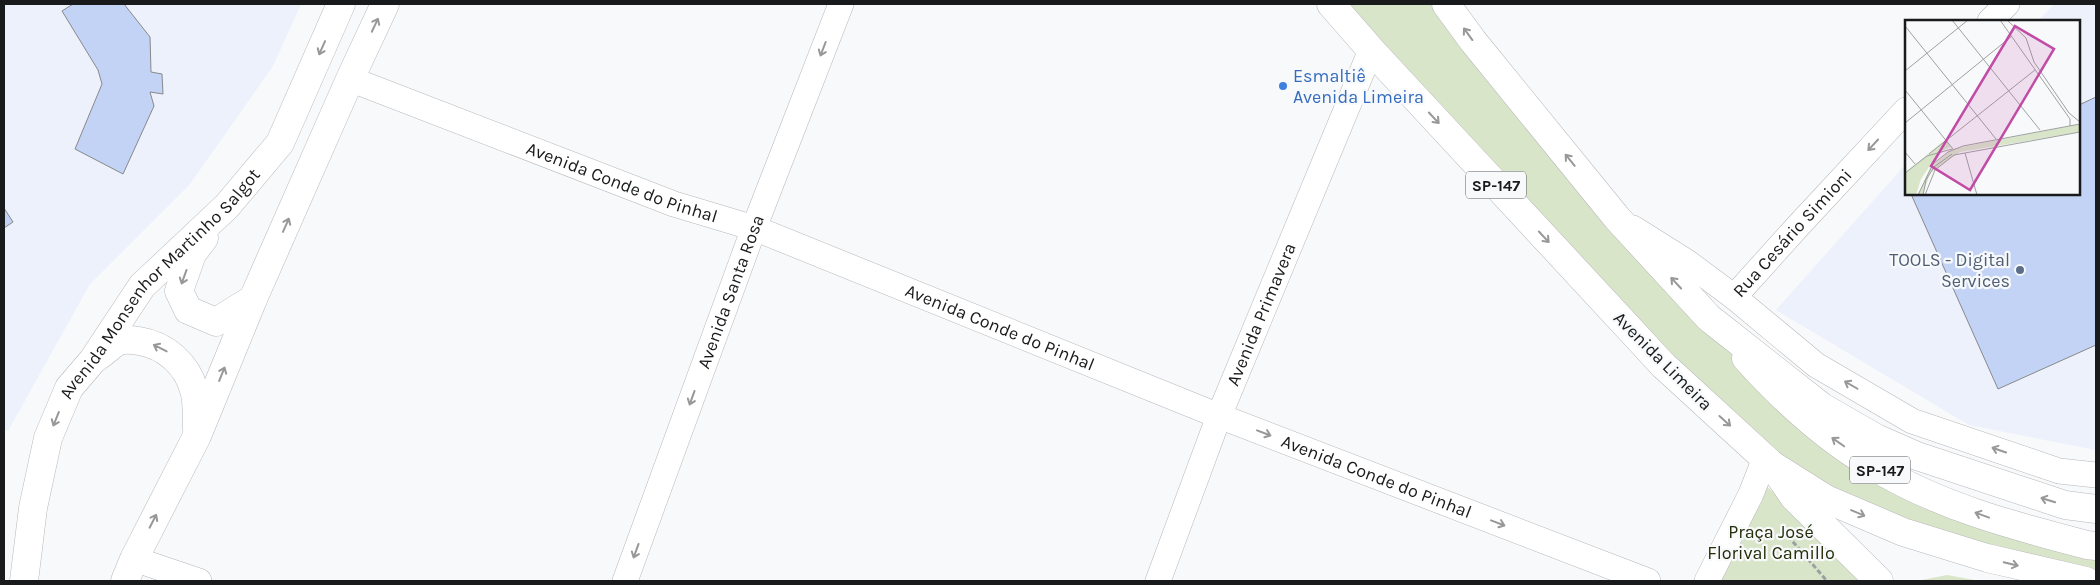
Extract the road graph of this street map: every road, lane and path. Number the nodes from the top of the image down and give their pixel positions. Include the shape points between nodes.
1 (341, 4) edge
2 (385, 4) edge
3 (840, 4) edge
4 (1331, 4) edge
5 (1446, 4) edge
6 (2007, 4) edge
7 (1991, 20) edge
8 (1371, 50) junction
9 (350, 79) junction
10 (1905, 111) edge
11 (227, 206) junction
12 (1617, 218) junction
13 (754, 228) junction
14 (1734, 297) junction
15 (253, 299) junction
16 (1709, 318) junction
17 (93, 360) junction
18 (1219, 416) junction
19 (197, 436) junction
20 (1769, 462) junction
21 (2096, 475) edge
22 (2096, 509) edge
23 (1783, 530) dead end
24 (2096, 546) edge
25 (129, 570) edge
26 (24, 581) edge
27 (199, 581) edge
28 (625, 581) edge
29 (1158, 581) edge
30 (1648, 581) edge
31 (1708, 581) edge
32 (1827, 581) edge
33 (1879, 581) edge
34 (2086, 581) edge

1 -> 11 main road, Avenida Monsenhor Martinho Salgot via 280,143
9 -> 2 main road
3 -> 13 street, Avenida Santa Rosa
4 - 8 main road, Avenida Limeira / SP-147
12 -> 5 main road, SP-147
6 - 7 street
8 - 18 street, Avenida Primavera
8 -> 20 main road, Avenida Limeira / SP-147 via 1662,365
9 - 13 street, Avenida Conde do Pinhal via 674,204
15 -> 9 main road
10 -> 14 street, Rua Cesário Simioni
11 -> 15 main road via 192,254 179,291 188,310 216,322
11 - 17 main road, Avenida Monsenhor Martinho Salgot via 142,286
12 - 14 street, Rua Cesário Simioni via 1687,262
16 -> 12 main road, SP-147
13 - 18 street, Avenida Conde do Pinhal
13 -> 28 street, Avenida Santa Rosa
21 -> 14 street via 2059,471 1912,421 1816,365
19 -> 15 main road
22 -> 16 main road via 2064,505 2016,490 1916,456 1876,438 1822,408
24 -> 16 main road, SP-147 via 2013,526 1924,493 1873,466 1791,405
19 -> 17 main road via 194,390 173,355 148,342 120,341
17 -> 26 main road, Avenida Monsenhor Martinho Salgot via 69,388 48,438 33,508
18 - 29 street, Avenida Primavera
18 -> 30 street, Avenida Conde do Pinhal
25 -> 19 main road
20 - 31 street
20 - 33 main road via 1794,497
20 -> 34 main road, Avenida Limeira / SP-147 via 1826,499 1903,532 1987,558
23 - 32 path
25 - 27 street

